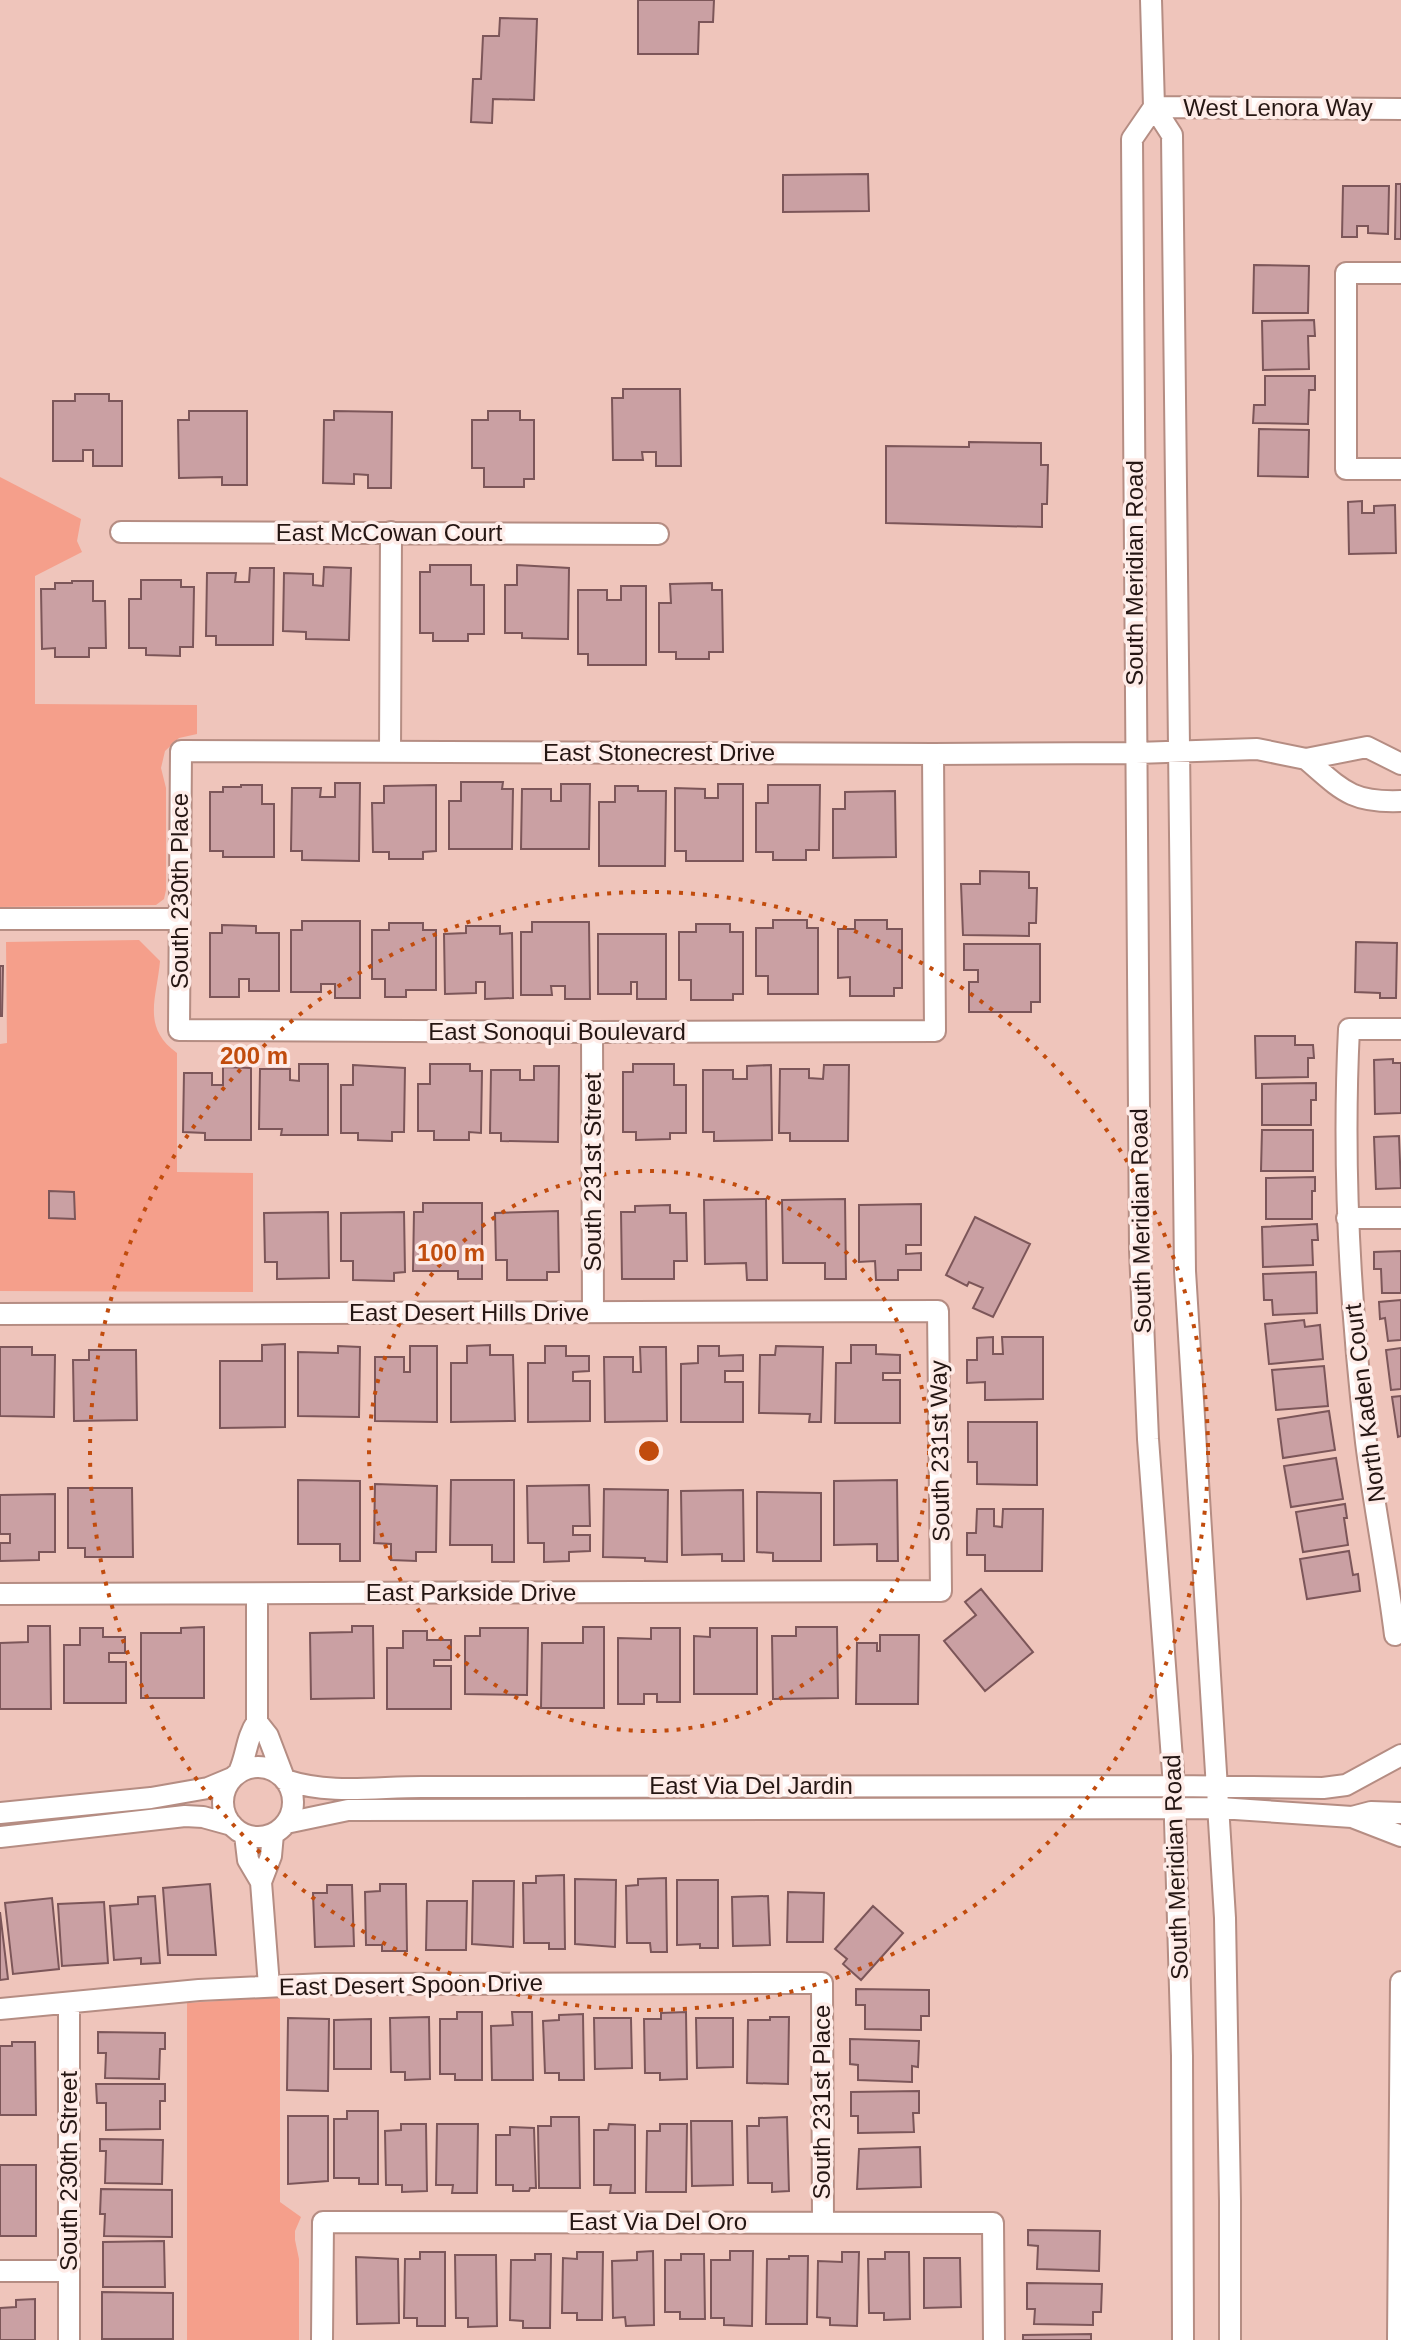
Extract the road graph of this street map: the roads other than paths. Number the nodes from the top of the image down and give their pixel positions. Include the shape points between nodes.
1 (1151, 0) edge
2 (1154, 107) junction
3 (1401, 109) edge
4 (1401, 273) edge
5 (1401, 469) edge
6 (121, 532) dead end
7 (391, 532) junction
8 (658, 534) dead end
9 (181, 751) joint
10 (390, 752) junction
11 (1178, 752) junction
12 (1136, 753) junction
13 (933, 754) junction
14 (1306, 759) junction
15 (1401, 764) edge
16 (1400, 798) edge
17 (0, 919) edge
18 (179, 919) junction
19 (1401, 1029) edge
20 (179, 1030) joint
21 (592, 1032) junction
22 (1347, 1218) junction
23 (1401, 1218) edge
24 (938, 1311) joint
25 (593, 1312) junction
26 (0, 1314) edge
27 (941, 1591) joint
28 (0, 1594) edge
29 (257, 1594) junction
30 (1395, 1635) dead end
31 (257, 1722) junction
32 (1401, 1755) edge
33 (236, 1775) junction
34 (284, 1779) junction
35 (1174, 1786) junction
36 (1219, 1786) junction
37 (1220, 1808) junction
38 (1175, 1809) junction
39 (0, 1813) edge
40 (1401, 1813) edge
41 (1352, 1817) junction
42 (279, 1829) junction
43 (238, 1830) junction
44 (1401, 1836) edge
45 (0, 1837) edge
46 (261, 1882) junction
47 (1401, 1982) edge
48 (822, 1983) joint
49 (269, 1986) junction
50 (69, 2003) junction
51 (0, 2009) edge
52 (1400, 2096) edge
53 (823, 2222) junction
54 (0, 2271) edge
55 (69, 2271) junction
56 (1399, 2329) edge
57 (69, 2340) edge
58 (322, 2340) edge
59 (994, 2340) edge
60 (1183, 2340) edge
61 (1230, 2340) edge

1 - 2 street, South Meridian Road
2 - 3 street, West Lenora Way
2 - 11 street, South Meridian Road via 1172,135
2 - 12 street, South Meridian Road via 1132,139
4 - 5 street via 1346,273 1346,469
6 - 7 street, East McCowan Court
7 - 8 street, East McCowan Court
7 - 10 street
9 - 10 street, East Stonecrest Drive
9 - 18 street, South 230th Place
10 - 13 street, East Stonecrest Drive
11 - 12 street, East Stonecrest Drive
11 - 14 street, East Stonecrest Drive via 1257,749
11 - 36 street, South Meridian Road via 1187,1313
12 - 13 street, East Stonecrest Drive
12 - 35 street, South Meridian Road via 1141,1304
13 - 21 street, East Sonoqui Boulevard via 935,1031
14 - 15 street via 1367,747
14 - 16 street via 1341,790 1371,802
17 - 18 street
18 - 20 street, South 230th Place
19 - 22 street, North Kaden Court via 1349,1029
20 - 21 street, East Sonoqui Boulevard
21 - 25 street, South 231st Street
22 - 23 street
22 - 30 street, North Kaden Court via 1367,1445
24 - 25 street, East Desert Hills Drive
24 - 27 street, South 231st Way
25 - 26 street, East Desert Hills Drive
27 - 29 street, East Parkside Drive
28 - 29 street, East Parkside Drive
29 - 31 street
31 - 33 street
31 - 34 street
32 - 36 street, East Via Del Jardin via 1346,1785
33 - 34 street via 258,1767
33 - 39 street via 208,1788 151,1798
33 - 43 street via 223,1807
34 - 35 street, East Via Del Jardin via 331,1790
34 - 42 street via 293,1806
35 - 36 street, East Via Del Jardin
35 - 38 street, South Meridian Road
36 - 37 street, South Meridian Road
37 - 38 street, East Via Del Jardin
37 - 41 street, East Via Del Jardin
37 - 61 street, South Meridian Road
38 - 42 street, East Via Del Jardin via 348,1810
38 - 60 street, South Meridian Road
40 - 41 street
41 - 44 street
42 - 43 street via 254,1837
42 - 46 street
43 - 45 street via 185,1816
43 - 46 street
46 - 49 street
47 - 52 street
48 - 49 street, East Desert Spoon Drive
48 - 53 street, South 231st Place
49 - 50 street, East Desert Spoon Drive
50 - 51 street, East Desert Spoon Drive
50 - 55 street, South 230th Street
52 - 56 street
53 - 58 street, East Via Del Oro via 323,2222
53 - 59 street, East Via Del Oro via 993,2223
54 - 55 street
55 - 57 street, South 230th Street

